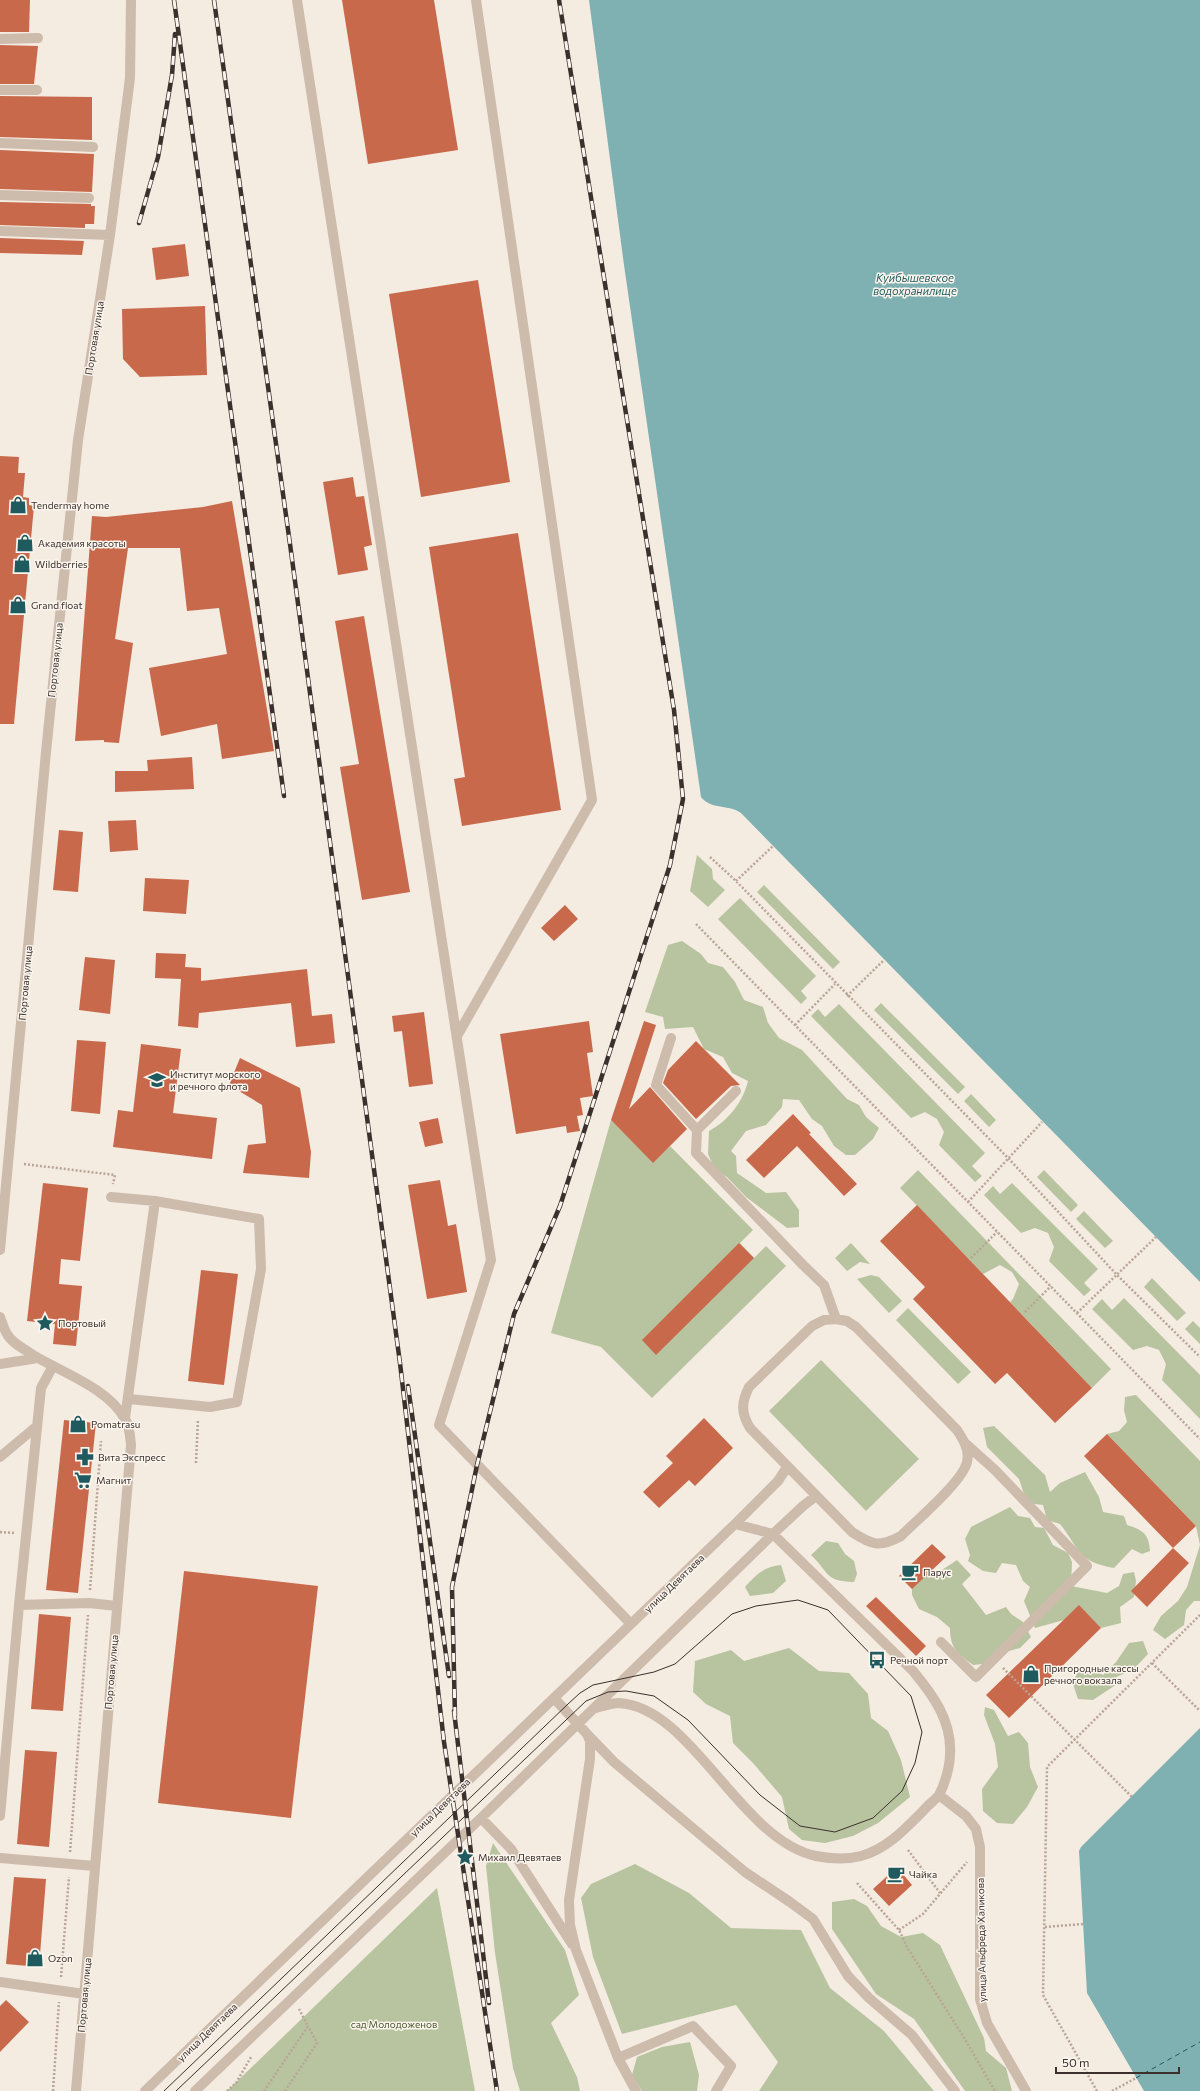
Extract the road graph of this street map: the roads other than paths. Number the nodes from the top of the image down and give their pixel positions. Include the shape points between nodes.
1 (131, 0) edge
2 (297, 0) edge
3 (476, 0) edge
4 (38, 38) dead end
5 (0, 39) edge
6 (0, 90) edge
7 (37, 90) dead end
8 (0, 143) edge
9 (93, 147) dead end
10 (0, 195) edge
11 (89, 198) dead end
12 (0, 231) edge
13 (110, 235) junction
14 (457, 1036) junction
15 (671, 1038) dead end
16 (736, 1091) dead end
17 (696, 1130) junction
18 (111, 1197) road end
19 (155, 1201) junction
20 (0, 1250) edge
21 (0, 1317) edge
22 (836, 1319) junction
23 (38, 1358) junction
24 (0, 1364) edge
25 (53, 1366) junction
26 (128, 1399) junction
27 (125, 1418) junction
28 (37, 1426) junction
29 (966, 1444) junction
30 (0, 1457) edge
31 (787, 1467) junction
32 (816, 1496) junction
33 (735, 1524) junction
34 (773, 1534) junction
35 (19, 1605) junction
36 (117, 1606) junction
37 (630, 1624) junction
38 (941, 1642) dead end
39 (554, 1698) junction
40 (594, 1709) junction
41 (578, 1723) junction
42 (587, 1734) junction
43 (939, 1795) junction
44 (0, 1816) edge
45 (481, 1818) junction
46 (0, 1858) edge
47 (95, 1866) junction
48 (576, 1950) junction
49 (0, 1982) edge
50 (84, 1994) junction
51 (618, 2058) junction
52 (76, 2091) edge
53 (145, 2091) edge
54 (194, 2091) edge
55 (636, 2091) edge
56 (716, 2091) edge
57 (955, 2091) edge
58 (1026, 2091) edge

1 - 13 street, Портовая улица via 130,78
2 - 14 street
3 - 14 street via 592,800
4 - 5 street
6 - 7 street
8 - 9 street
10 - 11 street
12 - 13 street
13 - 20 street, Портовая улица via 78,440
14 - 37 street via 490,1260 439,1425
15 - 17 street via 656,1085
16 - 17 street
17 - 22 street via 696,1154 824,1285
18 - 19 street
19 - 26 street
19 - 26 street via 259,1219 261,1268 237,1402 199,1407
21 - 23 street, Портовая улица via 7,1334 20,1347
22 - 29 street via 847,1321 856,1327 957,1430
22 - 31 street via 824,1320 812,1326 749,1387 743,1398 744,1418 750,1428
23 - 24 street
23 - 25 street, Портовая улица
25 - 27 street, Портовая улица via 98,1391
25 - 28 street via 42,1388
26 - 27 street
27 - 36 street, Портовая улица via 130,1431 131,1445
28 - 30 street
28 - 35 street
29 - 32 street via 968,1461 962,1475 901,1536 890,1542 867,1542 852,1532
29 - 38 street via 995,1470 1087,1566 976,1677
31 - 32 street
31 - 33 street, улица Девятаева via 778,1481
32 - 34 street
33 - 34 street
33 - 37 street, улица Девятаева
34 - 40 street
34 - 43 street via 913,1671 931,1692 946,1720 950,1754
35 - 36 street via 89,1602
35 - 44 street
36 - 47 street, Портовая улица
37 - 39 street, улица Девятаева
39 - 41 street
39 - 53 street, улица Девятаева
40 - 41 street
40 - 43 street via 619,1703 649,1712 686,1742 761,1824 800,1852 816,1856 838,1860 862,1856 893,1840
41 - 42 street
41 - 45 street
42 - 48 street via 590,1741 590,1759 587,1788 569,1900 570,1925
42 - 57 street via 614,1762 745,1872 813,1919 848,1976 868,1998 912,2035
43 - 58 street, улица Альфреда Халикова via 966,1816 976,1829 980,1847 980,1999 987,2024
45 - 48 street via 511,1849
45 - 54 street
46 - 47 street
47 - 50 street, Портовая улица
48 - 51 street
49 - 50 street
50 - 52 street, Портовая улица
51 - 55 street
51 - 56 street via 693,2026 731,2066

